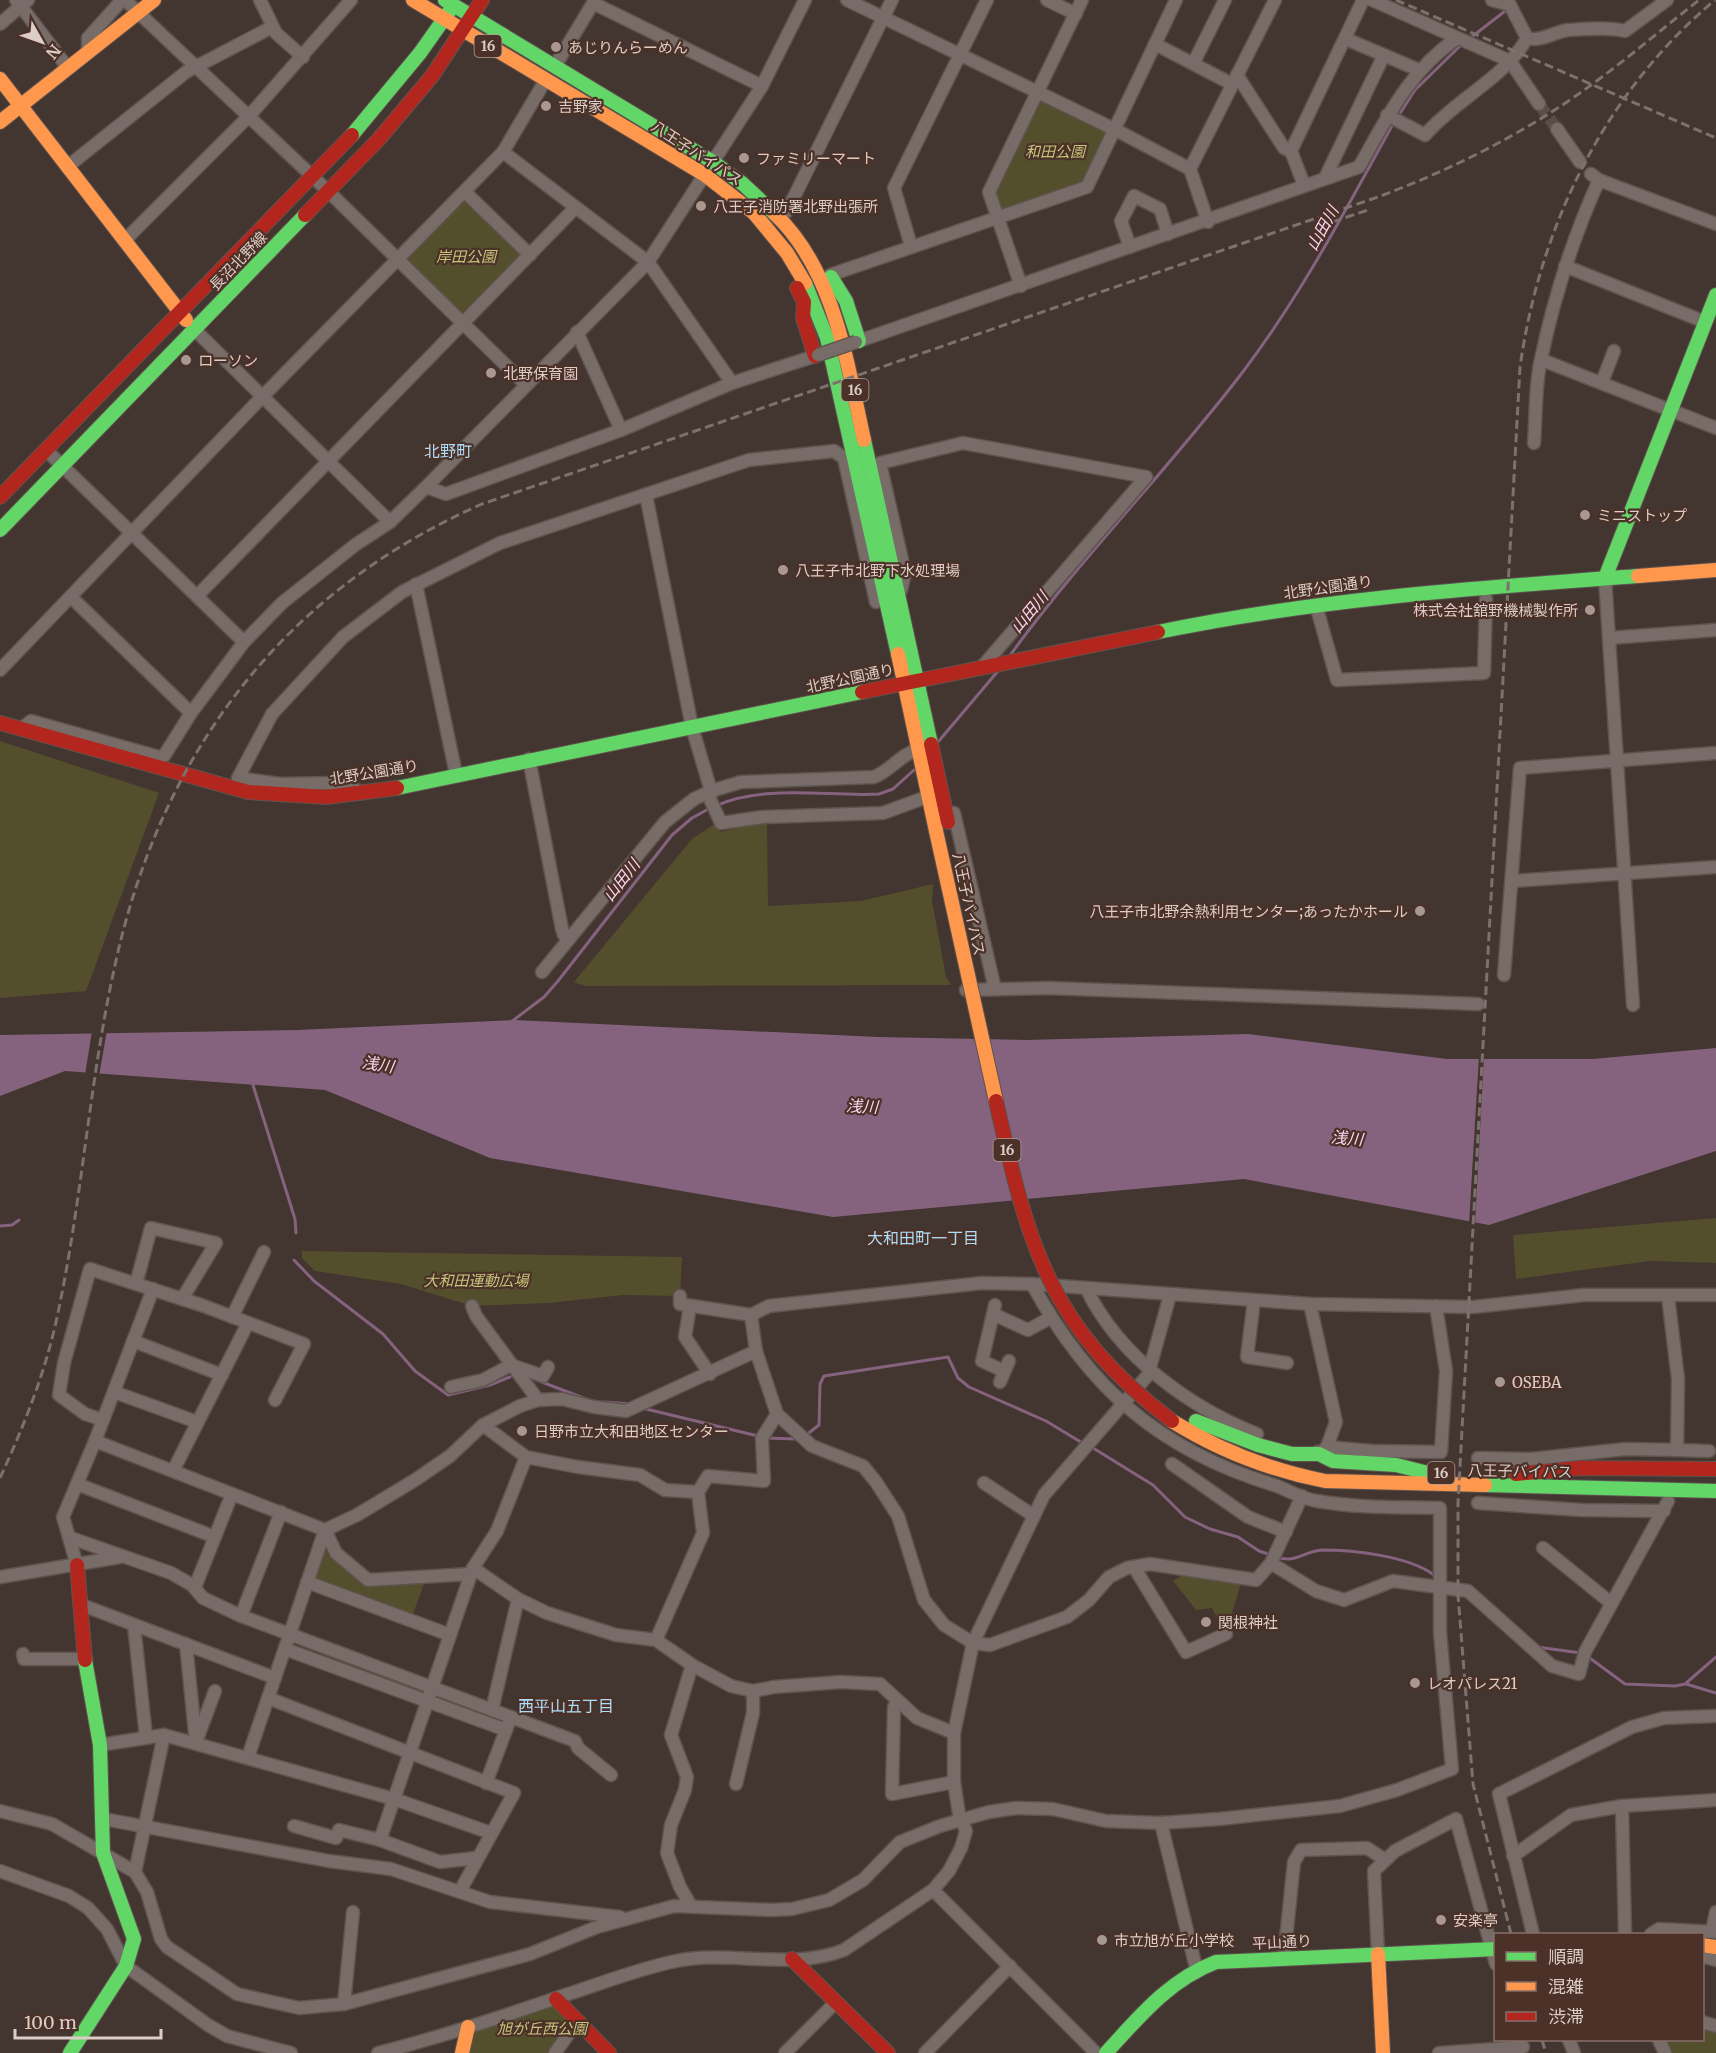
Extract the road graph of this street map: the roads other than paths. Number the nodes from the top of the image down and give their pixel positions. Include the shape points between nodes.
1 (124, 0) edge
2 (154, 0) edge
3 (260, 0) edge
4 (351, 0) edge
5 (413, 0) edge
6 (482, 0) edge
7 (805, 0) edge
8 (847, 0) edge
9 (892, 0) edge
10 (987, 0) edge
11 (1047, 0) edge
12 (1082, 0) edge
13 (1176, 0) edge
14 (1225, 0) edge
15 (1275, 0) edge
16 (1364, 0) edge
17 (1372, 0) edge
18 (1492, 0) edge
19 (1667, 0) edge
20 (594, 1) edge
21 (22, 2) edge
22 (451, 2) edge
23 (1511, 3) edge
24 (1649, 5) edge
25 (138, 13) junction
26 (1076, 14) junction
27 (472, 17) junction
28 (883, 18) junction
29 (444, 19) junction
30 (0, 24) edge
31 (272, 27) junction
32 (464, 31) junction
33 (1527, 38) junction
34 (1346, 39) junction
35 (1460, 39) junction
36 (1155, 44) junction
37 (88, 52) junction
38 (420, 53) junction
39 (960, 55) junction
40 (1384, 55) junction
41 (303, 57) junction
42 (1510, 61) junction
43 (1194, 62) junction
44 (440, 65) junction
45 (196, 66) junction
46 (555, 66) junction
47 (68, 68) junction
48 (1419, 70) junction
49 (0, 80) edge
50 (1234, 80) junction
51 (545, 81) junction
52 (762, 86) junction
53 (1038, 94) junction
54 (1539, 104) tunnel mouth
55 (21, 106) junction
56 (249, 116) junction
57 (1390, 117) junction
58 (0, 122) edge
59 (1557, 129) tunnel mouth
60 (1116, 130) junction
61 (1291, 151) junction
62 (503, 152) junction
63 (713, 162) junction
64 (1580, 162) dead end
65 (67, 167) junction
66 (1190, 169) junction
67 (705, 175) junction
68 (312, 176) junction
69 (1325, 178) junction
70 (1304, 185) junction
71 (328, 191) junction
72 (465, 192) junction
73 (575, 208) junction
74 (787, 211) junction
75 (997, 218) junction
76 (1208, 222) junction
77 (1716, 224) edge
78 (1168, 234) junction
79 (124, 241) junction
80 (912, 246) junction
81 (1130, 247) junction
82 (530, 255) junction
83 (397, 261) junction
84 (648, 262) junction
85 (1565, 266) junction
86 (830, 275) junction
87 (1021, 286) junction
88 (1716, 295) edge
89 (179, 313) junction
90 (1705, 322) junction
91 (463, 324) junction
92 (195, 330) junction
93 (577, 332) junction
94 (858, 341) junction
95 (1614, 351) dead end
96 (816, 355) junction
97 (1542, 360) junction
98 (1602, 382) junction
99 (732, 383) junction
100 (526, 385) junction
101 (262, 396) junction
102 (1671, 410) junction
103 (1716, 428) edge
104 (621, 430) junction
105 (1534, 443) dead end
106 (46, 450) junction
107 (328, 462) junction
108 (62, 466) junction
109 (426, 487) junction
110 (646, 495) junction
111 (0, 497) edge
112 (390, 522) junction
113 (0, 530) edge
114 (132, 534) junction
115 (1716, 570) edge
116 (1605, 578) junction
117 (416, 584) junction
118 (197, 596) junction
119 (900, 596) junction
120 (71, 597) junction
121 (1486, 599) dead end
122 (1316, 605) junction
123 (891, 629) junction
124 (1716, 630) edge
125 (1609, 638) junction
126 (244, 642) junction
127 (987, 666) junction
128 (0, 670) edge
129 (919, 680) junction
130 (902, 684) junction
131 (191, 713) junction
132 (0, 723) edge
133 (692, 727) junction
134 (21, 729) junction
135 (917, 752) junction
136 (1716, 753) edge
137 (529, 759) junction
138 (1617, 760) junction
139 (936, 761) junction
140 (456, 774) junction
141 (364, 793) junction
142 (711, 795) junction
143 (925, 795) junction
144 (1716, 867) edge
145 (1624, 873) junction
146 (1512, 881) junction
147 (569, 939) junction
148 (542, 972) dead end
149 (1504, 975) dead end
150 (995, 989) junction
151 (1478, 1004) dead end
152 (1633, 1005) dead end
153 (264, 1252) dead end
154 (136, 1284) junction
155 (1032, 1284) junction
156 (153, 1289) junction
157 (1087, 1290) junction
158 (1170, 1295) junction
159 (1716, 1295) edge
160 (681, 1296) dead end
161 (1668, 1296) junction
162 (182, 1299) junction
163 (1254, 1300) junction
164 (1310, 1304) junction
165 (472, 1306) dead end
166 (690, 1306) junction
167 (1436, 1306) junction
168 (751, 1315) junction
169 (232, 1317) junction
170 (1050, 1318) junction
171 (248, 1323) junction
172 (133, 1341) junction
173 (756, 1351) junction
174 (1287, 1363) dead end
175 (511, 1365) junction
176 (548, 1367) dead end
177 (1149, 1369) junction
178 (1004, 1371) dead end
179 (710, 1374) junction
180 (222, 1375) junction
181 (451, 1387) dead end
182 (114, 1392) junction
183 (275, 1400) dead end
184 (538, 1400) junction
185 (1123, 1405) junction
186 (777, 1414) junction
187 (1175, 1416) junction
188 (103, 1420) junction
189 (1196, 1421) junction
190 (197, 1422) junction
191 (483, 1425) junction
192 (95, 1441) junction
193 (1323, 1450) junction
194 (1677, 1450) junction
195 (1712, 1450) edge
196 (526, 1457) junction
197 (1478, 1458) dead end
198 (1172, 1464) dead end
199 (173, 1471) junction
200 (1424, 1472) junction
201 (1714, 1472) edge
202 (1309, 1478) junction
203 (1514, 1480) junction
204 (984, 1483) dead end
205 (77, 1484) junction
206 (1716, 1491) edge
207 (699, 1492) junction
208 (232, 1494) junction
209 (1302, 1496) junction
210 (1716, 1502) edge
211 (1478, 1503) dead end
212 (1666, 1506) junction
213 (281, 1512) junction
214 (1034, 1516) junction
215 (325, 1530) junction
216 (1286, 1532) junction
217 (215, 1537) junction
218 (71, 1538) junction
219 (1543, 1548) dead end
220 (122, 1557) junction
221 (1271, 1563) junction
222 (77, 1565) junction
223 (1134, 1567) junction
224 (472, 1571) junction
225 (0, 1577) edge
226 (307, 1582) junction
227 (195, 1587) junction
228 (1438, 1588) junction
229 (518, 1599) junction
230 (1611, 1604) junction
231 (82, 1605) junction
232 (241, 1616) junction
233 (134, 1624) junction
234 (290, 1633) junction
235 (1226, 1634) dead end
236 (450, 1635) junction
237 (656, 1640) junction
238 (973, 1643) junction
239 (186, 1644) junction
240 (285, 1649) junction
241 (23, 1654) dead end
242 (86, 1659) junction
243 (692, 1665) junction
244 (275, 1678) junction
245 (433, 1686) junction
246 (215, 1691) dead end
247 (753, 1691) junction
248 (268, 1698) junction
249 (428, 1702) junction
250 (897, 1702) junction
251 (492, 1710) junction
252 (1716, 1716) edge
253 (511, 1717) junction
254 (506, 1730) junction
255 (954, 1734) junction
256 (164, 1735) junction
257 (147, 1737) junction
258 (196, 1743) junction
259 (100, 1745) junction
260 (411, 1751) junction
261 (248, 1757) junction
262 (611, 1775) dead end
263 (954, 1782) junction
264 (486, 1783) junction
265 (736, 1784) dead end
266 (394, 1799) junction
267 (1716, 1800) edge
268 (1622, 1806) junction
269 (0, 1811) edge
270 (104, 1819) junction
271 (963, 1819) junction
272 (1161, 1823) junction
273 (144, 1826) junction
274 (294, 1826) dead end
275 (491, 1833) junction
276 (336, 1838) junction
277 (380, 1840) junction
278 (103, 1853) junction
279 (1513, 1856) junction
280 (476, 1858) junction
281 (1384, 1859) junction
282 (329, 1860) junction
283 (0, 1871) edge
284 (135, 1872) junction
285 (933, 1890) junction
286 (460, 1891) junction
287 (691, 1906) junction
288 (353, 1912) dead end
289 (1716, 1912) edge
290 (625, 1917) junction
291 (1714, 1932) edge
292 (1532, 1933) edge
293 (1625, 1933) edge
294 (1654, 1933) edge
295 (1493, 1949) edge
296 (1378, 1954) junction
297 (1284, 1958) junction
298 (792, 1959) junction
299 (126, 1966) junction
300 (1010, 1966) junction
301 (1196, 1968) junction
302 (556, 1998) junction
303 (836, 2002) junction
304 (344, 2004) junction
305 (577, 2022) junction
306 (468, 2027) junction
307 (1523, 2047) edge
308 (410, 2050) edge
309 (70, 2053) edge
310 (291, 2053) edge
311 (378, 2053) edge
312 (462, 2053) edge
313 (555, 2053) edge
314 (609, 2053) edge
315 (785, 2053) edge
316 (888, 2053) edge
317 (925, 2053) edge
318 (1096, 2053) edge
319 (1106, 2053) edge
320 (1383, 2053) edge
321 (1439, 2053) edge

1 - 25 street
1 - 37 street via 88,38
2 - 25 main road
3 - 31 street
4 - 41 street
5 - 29 main road, 八王子バイパス / 16
6 - 27 main road, 長沼北野線
7 - 52 street
8 - 28 street
9 - 28 street
10 - 39 street
11 - 26 street
12 - 26 street
13 - 36 street
14 - 43 street
15 - 50 street
16 - 34 street
17 - 35 street
18 - 23 street
19 - 24 street
20 - 46 street
20 - 52 street
21 - 30 street
21 - 47 street
22 - 27 main road, 八王子バイパス / 16
22 - 29 main road, 長沼北野線
23 - 33 street
24 - 33 street via 1625,32 1568,30 1534,40
25 - 37 main road
25 - 45 street
26 - 53 street
27 - 32 main road, 長沼北野線
27 - 46 main road, 八王子バイパス / 16
28 - 39 street
28 - 74 street
29 - 32 main road, 八王子バイパス / 16
29 - 38 main road, 長沼北野線
31 - 41 street
31 - 45 street
32 - 44 main road, 長沼北野線
32 - 51 main road, 八王子バイパス / 16
33 - 42 street
34 - 40 street
34 - 61 street
35 - 42 street
35 - 48 street via 1437,52
36 - 43 street
36 - 60 street
37 - 47 main road
38 - 44 main road via 431,51 439,57
38 - 68 main road, 長沼北野線 via 375,109
39 - 53 street
39 - 80 street via 894,188
40 - 48 street
40 - 69 street
41 - 56 street
42 - 54 street
42 - 57 street via 1440,117 1425,135
43 - 50 street
44 - 71 main road, 長沼北野線 via 390,127
45 - 56 street
45 - 65 street
46 - 63 main road, 八王子バイパス / 16
47 - 55 main road
48 - 57 street via 1402,91
49 - 55 main road
50 - 61 street via 1284,148
50 - 66 street
51 - 62 street
51 - 67 main road, 八王子バイパス / 16
52 - 63 street
53 - 60 street
53 - 75 street via 989,192
55 - 58 main road
55 - 65 main road
56 - 68 street
56 - 79 street
57 - 69 street via 1359,167
59 - 64 street
60 - 66 street
60 - 75 street via 1087,187
61 - 70 street
62 - 72 street
62 - 73 street
63 - 67 street
63 - 74 main road via 738,172
63 - 119 main road, 八王子バイパス / 16 via 780,219 824,287 841,334
65 - 79 main road
66 - 76 street
67 - 84 street
67 - 96 main road via 713,191 763,236 795,282 804,302 803,318
67 - 123 main road, 八王子バイパス / 16 via 768,229 803,278 818,310 843,404
68 - 71 street
68 - 89 main road, 長沼北野線
69 - 70 street
70 - 76 street
71 - 83 street
71 - 92 main road, 長沼北野線
72 - 82 street
72 - 83 street
73 - 82 street
73 - 84 street
74 - 86 main road
75 - 80 street
75 - 87 street
76 - 78 street
77 - 85 street via 1595,177
78 - 81 street
78 - 81 street via 1160,209 1134,196 1121,220
79 - 89 main road
80 - 86 street
81 - 87 street
82 - 91 street
83 - 91 street
83 - 101 street
84 - 93 street
84 - 99 street
85 - 90 street
85 - 97 street
86 - 94 main road via 846,302
87 - 94 street
88 - 90 main road
89 - 92 main road
89 - 106 main road, 長沼北野線
90 - 102 main road
91 - 100 street
91 - 107 street
92 - 101 street
92 - 108 main road, 長沼北野線
93 - 100 street
93 - 104 street
94 - 96 street, bridge
95 - 98 street
96 - 99 street
97 - 98 street
97 - 105 street
98 - 102 street
99 - 104 street
100 - 109 street
101 - 107 street
101 - 114 street
102 - 103 street
102 - 116 main road
104 - 109 street via 446,494
106 - 108 street
106 - 111 main road, 長沼北野線
107 - 112 street
107 - 118 street
108 - 113 main road, 長沼北野線
108 - 114 street
109 - 112 street
110 - 117 street via 500,543
110 - 123 street via 750,460 834,451 844,458 877,605
110 - 133 street
112 - 126 street via 318,573
114 - 118 street
114 - 120 street
115 - 116 main road, 北野公園通り
116 - 122 main road, 北野公園通り via 1389,595
116 - 125 street
117 - 140 street
117 - 141 street via 343,637 272,714 238,778 280,784 340,783
118 - 126 street
119 - 127 street via 905,573 880,463 963,443 1146,477
119 - 129 main road, 八王子バイパス / 16
120 - 128 street
120 - 131 street
121 - 122 street via 1484,673 1337,680
122 - 127 main road, 北野公園通り via 1220,619
123 - 130 main road, 八王子バイパス / 16
124 - 125 street
125 - 138 street
126 - 131 street
127 - 129 main road, 北野公園通り
129 - 130 main road, 北野公園通り
129 - 139 main road, 八王子バイパス / 16
130 - 133 main road, 北野公園通り
130 - 135 main road, 八王子バイパス / 16
131 - 134 street via 164,756 159,757 31,722
132 - 134 main road, 北野公園通り
133 - 137 main road, 北野公園通り
133 - 142 street
134 - 141 main road, 北野公園通り via 234,789 280,796
135 - 142 street via 909,753 874,777 741,782
135 - 143 main road, 八王子バイパス / 16
136 - 138 street
137 - 140 main road, 北野公園通り
137 - 147 street via 562,929
138 - 145 street
138 - 146 street via 1520,768
139 - 150 street via 947,780
139 - 187 main road, 八王子バイパス / 16 via 1030,1193 1045,1244 1072,1298 1100,1338
140 - 141 main road, 北野公園通り
142 - 143 street via 721,823 727,824 763,818 883,813
142 - 147 street via 680,808 664,822
143 - 150 street via 924,817 962,991
143 - 187 main road, 八王子バイパス / 16, bridge via 1032,1247 1058,1300 1089,1345 1123,1382
144 - 145 street
145 - 146 street
145 - 152 street
146 - 149 street
147 - 148 street
150 - 151 street
153 - 169 street
154 - 156 street
154 - 162 street via 151,1228 216,1243
154 - 188 street via 90,1269 64,1363 59,1395 85,1414
155 - 157 street
155 - 168 street via 982,1284 769,1306
155 - 170 street
156 - 162 street
156 - 172 street
157 - 158 street
157 - 177 street via 1106,1320
158 - 163 street
158 - 177 street
159 - 161 street
160 - 166 street via 680,1304
161 - 167 street via 1584,1295 1473,1307
161 - 194 street via 1678,1379
162 - 169 street
163 - 164 street
163 - 174 street via 1247,1357
164 - 167 street
164 - 193 street via 1336,1422
165 - 175 street
166 - 168 street
166 - 179 street via 685,1337
167 - 193 street via 1446,1371 1441,1452
168 - 173 street
169 - 171 street
170 - 178 street via 1028,1330 994,1310 981,1361
170 - 185 street via 1088,1370
171 - 180 street
171 - 183 street via 304,1344
172 - 180 street
172 - 182 street
173 - 179 street
173 - 186 street
175 - 176 street via 543,1376
175 - 181 street via 483,1380
175 - 184 street
177 - 185 street
177 - 193 street via 1220,1418 1255,1433
179 - 184 street via 626,1411 562,1399
180 - 190 street
182 - 188 street
182 - 190 street
184 - 191 street
185 - 209 street via 1205,1459
185 - 214 street via 1044,1495
186 - 207 street via 762,1438 764,1481 708,1476
186 - 238 street via 812,1446 863,1466 898,1516 924,1600 944,1625
187 - 189 main road, 八王子バイパス / 16
187 - 202 main road, 八王子バイパス / 16 via 1236,1456
188 - 192 street
189 - 193 main road via 1307,1457
189 - 200 main road, 八王子バイパス / 16 via 1252,1449 1308,1464 1351,1470
190 - 199 street
191 - 196 street
191 - 215 street via 450,1456 415,1480
192 - 199 street
192 - 205 street
193 - 200 main road via 1334,1461 1396,1465
194 - 195 street
194 - 197 street via 1626,1449 1531,1459
195 - 201 street
196 - 207 street via 640,1475 664,1490
196 - 224 street via 496,1531
198 - 216 street via 1248,1517
199 - 208 street
200 - 203 main road, 八王子バイパス / 16
201 - 203 main road, 16 via 1580,1468
202 - 203 main road, 八王子バイパス / 16 via 1361,1484
202 - 209 main road
203 - 206 main road, 八王子バイパス / 16
203 - 212 main road, 16 via 1582,1496
204 - 214 street
205 - 217 street
205 - 218 street via 63,1517
207 - 237 street via 703,1533
208 - 213 street
208 - 217 street
209 - 216 street
209 - 228 street via 1357,1506 1440,1508
210 - 212 main road, 16
211 - 212 street via 1581,1510
212 - 230 street
213 - 215 street
213 - 232 street
214 - 238 street
215 - 224 street via 336,1553 368,1580
215 - 226 street
216 - 221 street
217 - 227 street
218 - 220 street
218 - 222 street
219 - 230 street
220 - 222 street
220 - 227 street via 171,1573
221 - 223 street via 1256,1580 1177,1566
221 - 228 street via 1316,1591 1344,1600 1393,1581
222 - 225 street
222 - 231 main road
223 - 235 street via 1186,1652
223 - 238 street via 1109,1577 1068,1617 990,1646
224 - 229 street
224 - 236 street
226 - 234 street
226 - 236 street
227 - 232 street via 204,1598
228 - 230 street via 1468,1591 1552,1666 1579,1674
228 - 272 street via 1452,1769 1340,1806
229 - 237 street via 616,1635
229 - 251 street
231 - 233 street
231 - 242 main road
232 - 234 street
233 - 239 street
233 - 257 street
234 - 240 street
234 - 245 street
236 - 245 street
237 - 243 street
238 - 255 street
239 - 244 street
239 - 258 street
240 - 244 street
240 - 249 street
241 - 242 street via 24,1659
242 - 259 main road
243 - 247 street via 731,1686
243 - 287 street via 671,1735 687,1777 686,1790 671,1825 667,1853
244 - 248 street
245 - 249 street
245 - 251 street
246 - 258 street
247 - 250 street via 862,1682 880,1684
247 - 265 street via 753,1713
248 - 260 street
248 - 261 street
249 - 254 street
249 - 260 street
250 - 255 street via 917,1718
250 - 263 street via 892,1794
251 - 253 street
252 - 279 street via 1664,1718 1632,1727 1499,1794
253 - 254 street
253 - 262 street via 575,1741 578,1748
254 - 264 street
255 - 263 street
256 - 257 street
256 - 258 street
256 - 273 street
257 - 259 street
258 - 261 street
259 - 270 main road
260 - 264 street
260 - 266 street
261 - 266 street
263 - 271 street
264 - 275 street via 514,1793
266 - 275 street
266 - 277 street
267 - 268 street
268 - 279 street via 1571,1815
268 - 293 street
269 - 278 street via 52,1824
270 - 273 street
270 - 278 main road
271 - 272 street via 1016,1808 1053,1809 1106,1821
271 - 285 street via 966,1831 961,1848 949,1872
271 - 287 street via 900,1842 863,1880 829,1900 771,1910
272 - 301 street
273 - 282 street
273 - 284 street
274 - 276 street
275 - 280 street
276 - 277 street via 339,1830
276 - 282 street
277 - 280 street via 440,1862
278 - 284 street
278 - 299 main road via 134,1939
279 - 292 street
280 - 286 street
281 - 295 street via 1456,1819
281 - 296 street via 1374,1871
281 - 297 street via 1367,1848 1301,1850 1294,1862
282 - 286 street via 391,1869
283 - 299 street via 69,1896 88,1908 107,1929
284 - 304 street via 147,1892 167,1947 237,1994 299,2008
285 - 298 street via 844,1950 817,1958
285 - 300 street
286 - 290 street via 490,1902
287 - 290 street
288 - 304 street
289 - 291 street
290 - 304 street via 530,1954
291 - 294 street via 1659,1929
295 - 296 main road, 平山通り
296 - 297 main road, 平山通り
296 - 320 main road
297 - 301 main road, 平山通り via 1216,1962
298 - 302 street via 709,1957 679,1961
298 - 303 main road
299 - 309 main road
299 - 310 street via 227,2036
300 - 317 street
300 - 318 street
301 - 319 main road, 平山通り via 1179,1978
302 - 305 main road
302 - 306 street
303 - 315 street
303 - 316 main road
305 - 313 street
305 - 314 main road
306 - 308 street
306 - 312 main road
307 - 321 street
308 - 311 street

